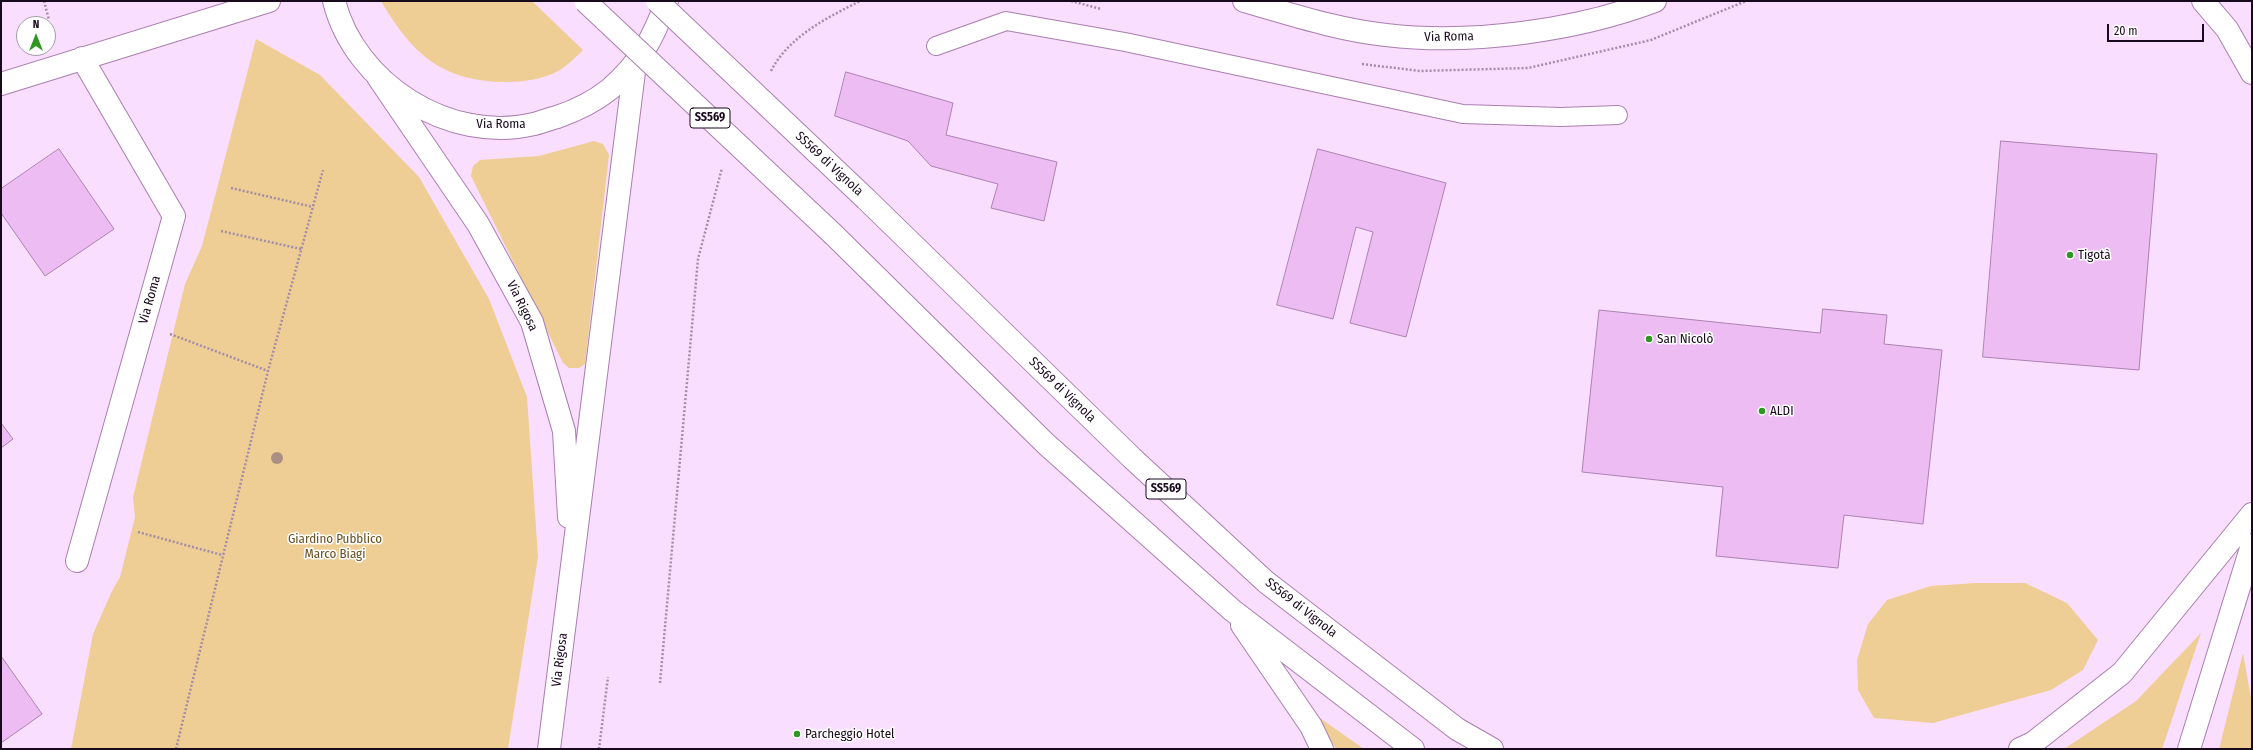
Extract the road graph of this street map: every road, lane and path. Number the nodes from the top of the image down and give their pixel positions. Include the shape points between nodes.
1 (44, 1) edge
2 (269, 1) edge
3 (334, 1) edge
4 (585, 1) edge
5 (657, 1) edge
6 (667, 1) edge
7 (1244, 1) edge
8 (1655, 1) edge
9 (2203, 1) edge
10 (2216, 1) edge
11 (48, 16) edge
12 (2227, 29) junction
13 (936, 46) dead end
14 (82, 58) junction
15 (635, 64) junction
16 (2252, 73) edge
17 (378, 76) junction
18 (1, 84) edge
19 (1618, 115) dead end
20 (323, 170) dead end
21 (231, 188) dead end
22 (313, 207) junction
23 (221, 230) dead end
24 (301, 249) junction
25 (698, 258) dead end
26 (144, 324) junction
27 (268, 370) junction
28 (2252, 514) edge
29 (138, 532) dead end
30 (2252, 545) edge
31 (222, 555) junction
32 (78, 561) dead end
33 (572, 570) junction
34 (1232, 610) junction
35 (608, 677) dead end
36 (660, 683) dead end
37 (1457, 729) junction
38 (176, 749) edge
39 (549, 749) edge
40 (599, 749) edge
41 (1322, 749) edge
42 (1413, 749) edge
43 (1492, 749) edge
44 (1506, 749) edge
45 (2020, 749) edge
46 (2189, 749) edge

1 - 11 path
2 - 14 main road
3 - 17 main road, Via Roma via 346,33 357,52
4 - 34 main road, SS569, bridge via 834,235 1046,444
5 - 37 main road, SS569 di Vignola / SS569, bridge via 866,199 1132,458 1266,582
6 - 15 main road, Via Roma via 656,32
7 - 8 main road, Via Roma via 1320,23 1385,35 1445,39 1566,25
9 - 12 main road
10 - 12 main road
12 - 16 main road
13 - 19 lane via 1006,20 1125,42 1463,114 1561,117
14 - 18 main road
14 - 26 main road, Via Roma via 174,216
15 - 17 main road, Via Roma via 609,89 576,110 533,124 498,127 467,124 428,112 402,97
15 - 33 main road, Via Rigosa
17 - 33 main road, Via Rigosa via 478,224 532,322 564,431
20 - 22 path
21 - 22 path
22 - 24 path
23 - 24 path
24 - 27 path
25 - 36 path
26 - 27 path
26 - 32 main road, Via Roma
27 - 31 path
28 - 45 main road via 2122,673 2033,743
29 - 31 path
30 - 46 main road
31 - 38 path
33 - 39 main road, Via Rigosa
34 - 41 main road via 1311,726
34 - 42 main road, SS569
35 - 40 path
37 - 43 main road, SS569 di Vignola / SS569
37 - 44 main road

